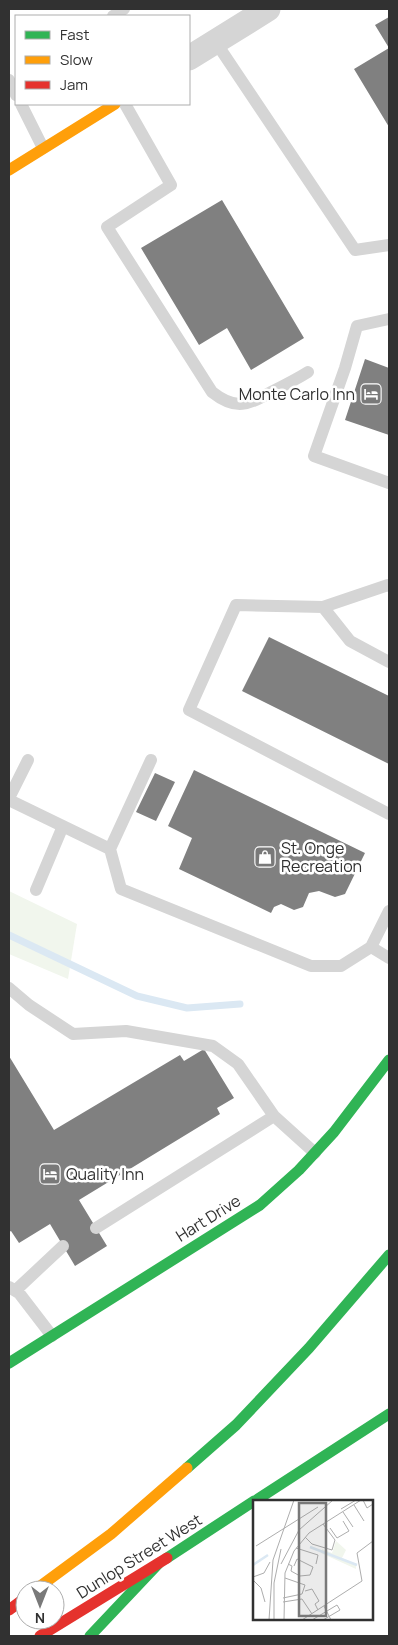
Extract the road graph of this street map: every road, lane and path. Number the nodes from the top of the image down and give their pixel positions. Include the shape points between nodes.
1 (268, 9) edge
2 (215, 41) junction
3 (190, 57) edge
4 (22, 105) edge
5 (113, 105) edge
6 (126, 105) edge
7 (43, 148) junction
8 (9, 170) edge
9 (389, 245) edge
10 (389, 319) edge
11 (308, 372) dead end
12 (389, 483) edge
13 (389, 586) edge
14 (323, 607) junction
15 (389, 662) edge
16 (28, 760) dead end
17 (151, 760) dead end
18 (9, 799) edge
19 (389, 814) edge
20 (63, 826) junction
21 (110, 849) junction
22 (36, 890) dead end
23 (389, 911) edge
24 (372, 947) junction
25 (389, 958) edge
26 (9, 988) edge
27 (389, 1060) edge
28 (274, 1116) junction
29 (315, 1153) junction
30 (96, 1228) dead end
31 (63, 1246) dead end
32 (389, 1255) edge
33 (12, 1289) edge
34 (52, 1336) junction
35 (9, 1362) edge
36 (389, 1414) edge
37 (256, 1500) edge
38 (253, 1502) edge
39 (159, 1563) junction
40 (49, 1580) edge
41 (40, 1636) edge
42 (90, 1636) edge

1 - 2 street
2 - 3 street
2 - 9 lane via 354,250
4 - 7 lane
5 - 7 main road
6 - 11 lane via 171,185 107,227 212,392 223,400 252,403
7 - 8 main road
10 - 12 lane via 357,326 314,456
13 - 14 lane
14 - 15 lane via 350,641
14 - 19 lane via 236,605 188,710
16 - 18 lane
17 - 21 lane
18 - 20 lane
20 - 21 lane
20 - 22 lane
21 - 24 lane via 122,889 311,966 341,966
23 - 24 lane
24 - 25 lane
26 - 28 lane via 73,1034 126,1031 213,1046 238,1064
27 - 29 main road, Hart Drive
28 - 29 lane
28 - 30 lane
29 - 34 main road, Hart Drive via 260,1205
31 - 33 lane
32 - 40 main road via 309,1348 236,1425 111,1534
33 - 34 lane via 20,1293
34 - 35 main road, Hart Drive
36 - 37 main road, Dunlop Street West
38 - 39 main road, Dunlop Street West
39 - 41 main road, Dunlop Street West
39 - 42 main road

